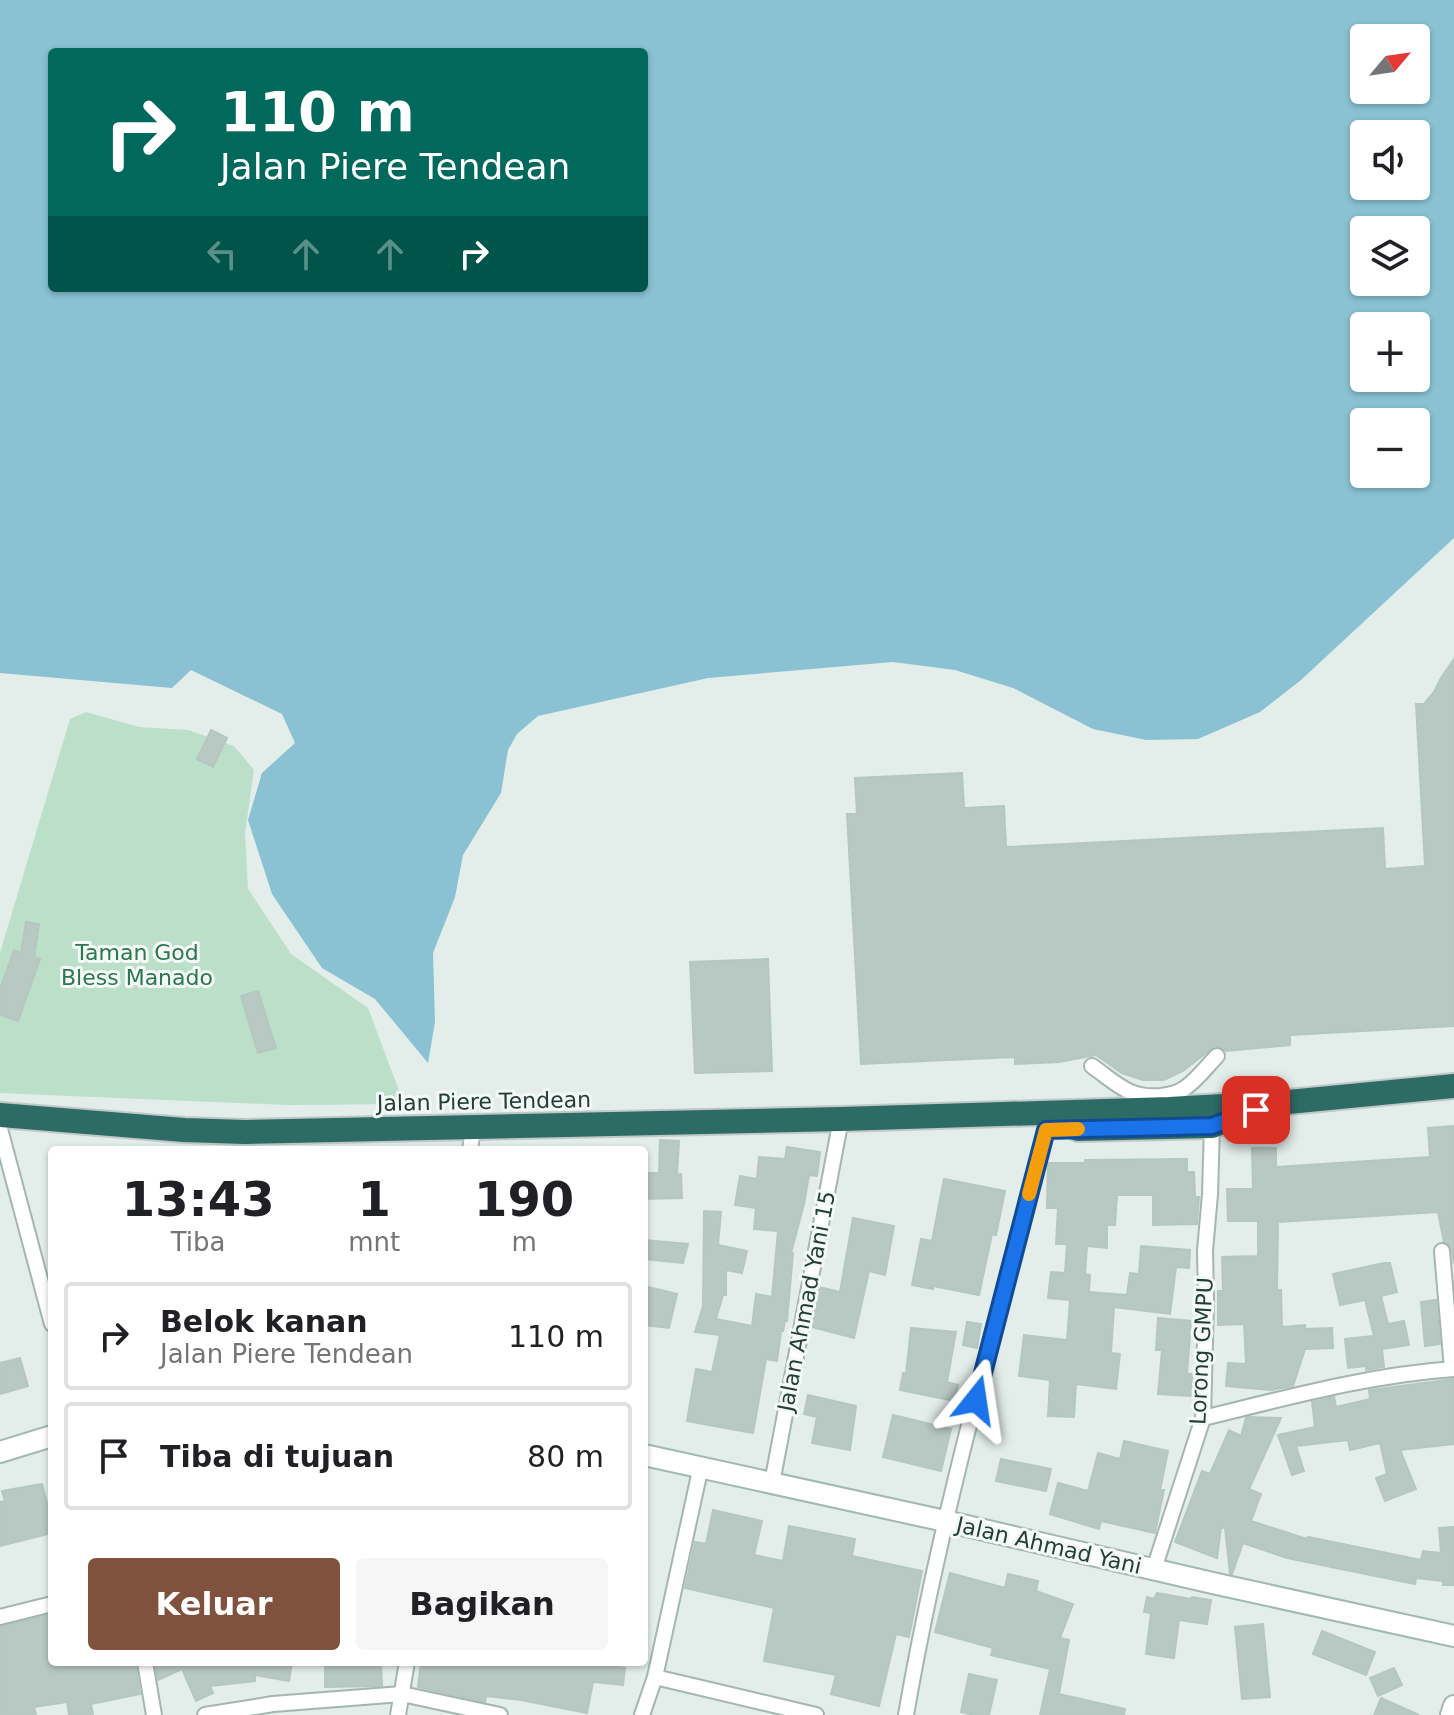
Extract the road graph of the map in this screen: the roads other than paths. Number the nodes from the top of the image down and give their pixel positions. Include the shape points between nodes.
1 (1217, 1056) dead end
2 (1092, 1066) dead end
3 (1454, 1086) edge
4 (1128, 1092) junction
5 (1203, 1107) junction
6 (1109, 1111) junction
7 (969, 1114) junction
8 (0, 1115) edge
9 (841, 1119) junction
10 (0, 1129) edge
11 (1046, 1130) junction
12 (472, 1139) edge
13 (1442, 1251) dead end
14 (48, 1309) edge
15 (1453, 1369) edge
16 (1203, 1418) junction
17 (48, 1437) edge
18 (0, 1452) edge
19 (648, 1456) edge
20 (701, 1466) junction
21 (772, 1483) junction
22 (945, 1521) junction
23 (1154, 1569) junction
24 (48, 1605) edge
25 (0, 1617) edge
26 (1454, 1636) edge
27 (146, 1666) edge
28 (406, 1666) edge
29 (655, 1677) junction
30 (402, 1694) junction
31 (1454, 1706) edge
32 (154, 1715) edge
33 (205, 1715) edge
34 (398, 1715) edge
35 (500, 1715) edge
36 (642, 1715) edge
37 (816, 1715) edge
38 (906, 1715) edge
39 (1451, 1715) edge

1 - 5 street
2 - 4 street
3 - 5 highway
4 - 5 street via 1167,1095
4 - 6 street
5 - 6 highway, Jalan Piere Tendean
5 - 11 highway, Jalan Piere Tendean
5 - 16 street, Lorong GMPU via 1210,1194
6 - 7 highway, Jalan Piere Tendean
7 - 9 highway, Jalan Piere Tendean
7 - 11 highway, Jalan Piere Tendean
8 - 12 highway, Jalan Piere Tendean via 184,1130
9 - 12 highway, Jalan Piere Tendean
9 - 21 street, Jalan Ahmad Yani 15
10 - 14 street
11 - 22 street
13 - 15 street
15 - 16 street via 1339,1385
16 - 23 street, Lorong GMPU
17 - 18 main road
19 - 20 main road, Jalan Ahmad Yani
20 - 21 main road, Jalan Ahmad Yani
20 - 29 street
21 - 22 main road, Jalan Ahmad Yani
22 - 23 main road, Jalan Ahmad Yani
22 - 38 street
23 - 26 main road, Jalan Ahmad Yani
24 - 25 street
27 - 32 street
28 - 30 street
29 - 36 street
29 - 37 street
30 - 33 street
30 - 34 street
30 - 35 street
31 - 39 main road

